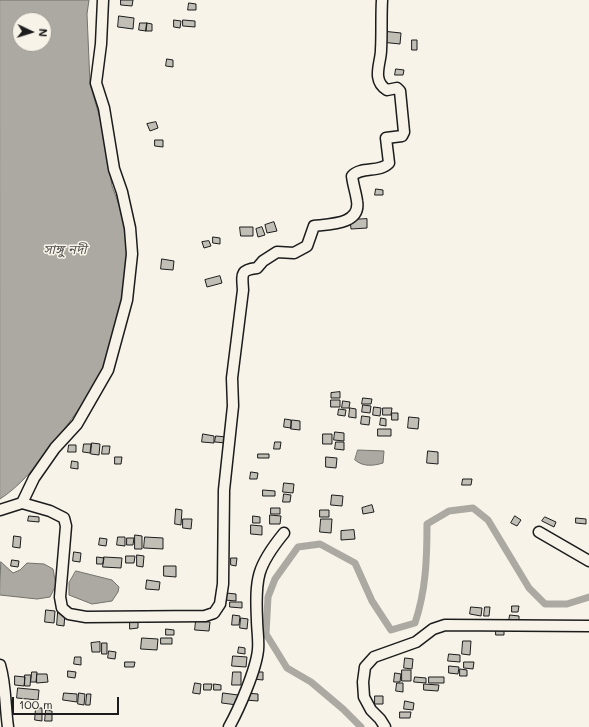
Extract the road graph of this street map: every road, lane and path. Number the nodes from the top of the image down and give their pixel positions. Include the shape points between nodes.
1 (103, 0) edge
2 (382, 0) edge
3 (22, 503) junction
4 (0, 510) edge
5 (539, 532) dead end
6 (284, 533) dead end
7 (589, 561) edge
8 (589, 626) edge
9 (0, 665) edge
10 (8, 727) edge
11 (229, 727) edge
12 (385, 727) edge

1 - 3 street via 96,83 104,108 114,169 130,228 132,254 127,300 108,370 77,424 55,448 34,478
2 - 3 street via 382,51 377,68 382,87 387,90 397,88 400,91 404,132 402,136 386,138 389,163 385,167 356,172 352,176 358,202 358,212 354,217 334,224 314,226 307,246 294,253 277,252 257,268 250,267 244,271 242,276 243,290 232,378 233,406 224,490 223,584 220,604 214,613 205,616 106,617 69,614 62,608 60,597 66,526 64,518
3 - 4 street
5 - 7 street
6 - 11 street via 270,550 258,574 258,651 251,677
8 - 12 street via 445,625 416,642 374,657 365,667 364,697
9 - 10 street via 5,681

